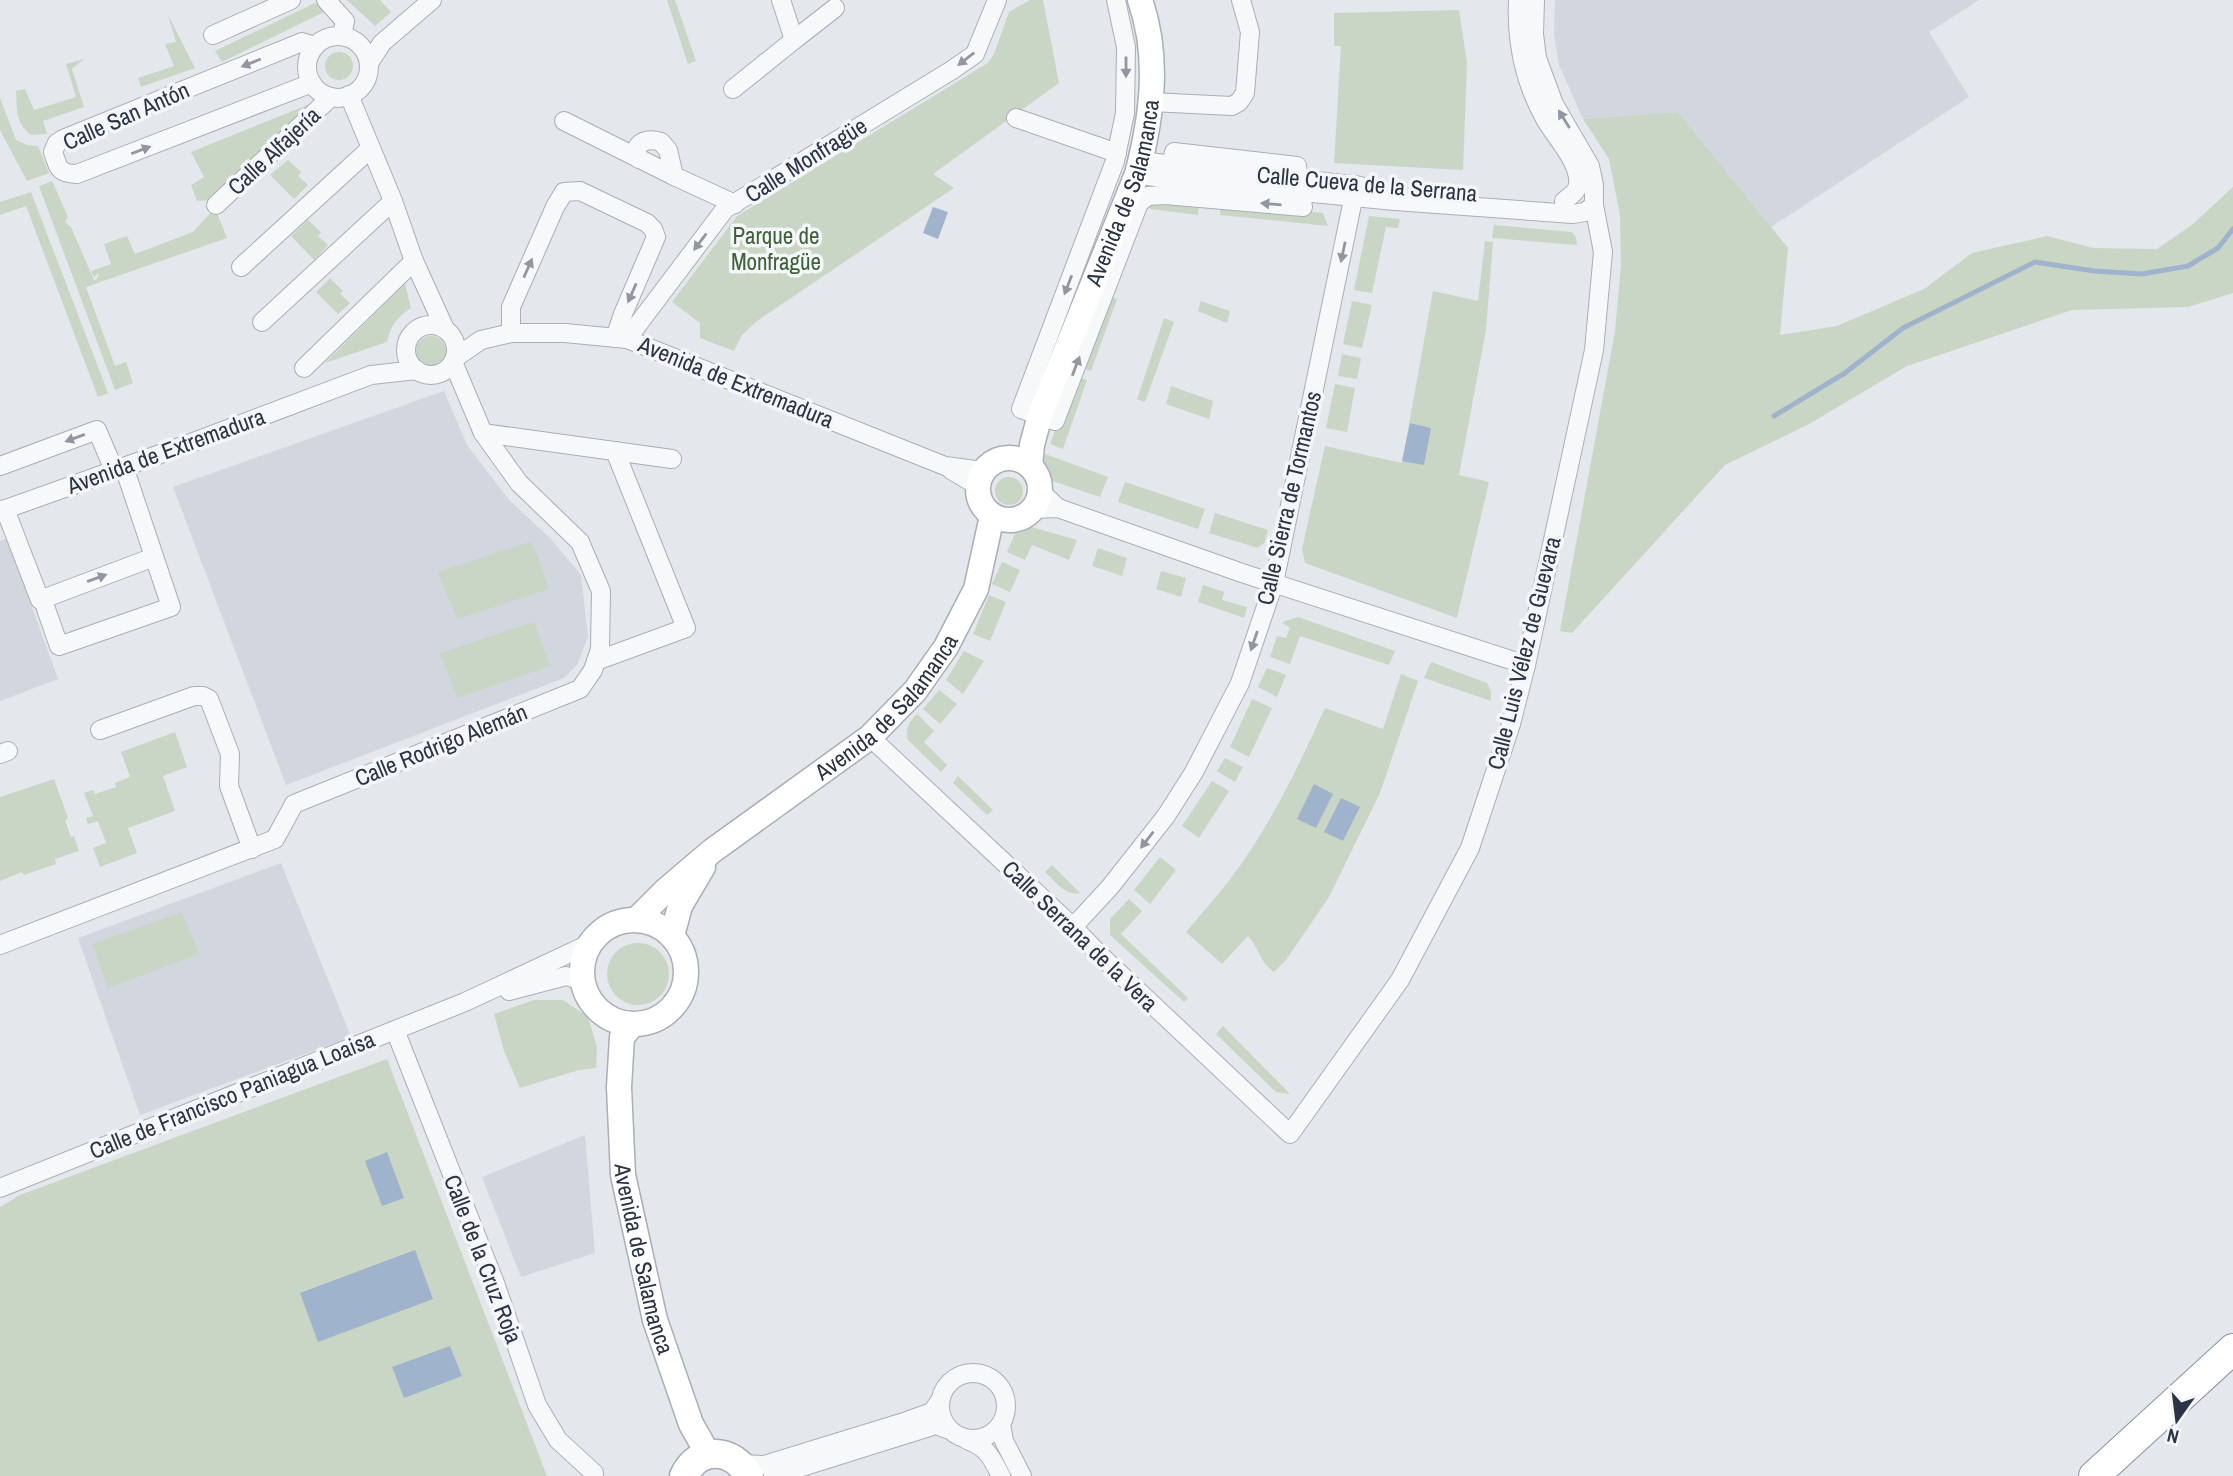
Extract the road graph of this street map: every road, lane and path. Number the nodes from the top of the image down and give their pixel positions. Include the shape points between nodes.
1 (291, 0) edge
2 (326, 0) edge
3 (432, 0) edge
4 (781, 0) edge
5 (997, 0) edge
6 (1116, 0) edge
7 (1140, 0) edge
8 (1241, 0) edge
9 (1518, 0) edge
10 (1535, 0) edge
11 (835, 8) dead end
12 (213, 35) dead end
13 (342, 36) junction
14 (794, 40) junction
15 (382, 43) junction
16 (360, 44) junction
17 (315, 46) junction
18 (369, 63) junction
19 (312, 83) junction
20 (733, 89) dead end
21 (340, 96) junction
22 (1151, 102) junction
23 (1016, 118) dead end
24 (564, 121) dead end
25 (371, 148) junction
26 (639, 159) junction
27 (1574, 161) junction
28 (1131, 163) junction
29 (674, 176) junction
30 (1168, 180) junction
31 (1300, 185) junction
32 (1355, 191) junction
33 (393, 201) junction
34 (735, 204) junction
35 (216, 205) dead end
36 (1594, 205) junction
37 (1569, 208) junction
38 (1600, 233) junction
39 (414, 261) junction
40 (240, 267) dead end
41 (429, 297) junction
42 (262, 322) dead end
43 (421, 327) junction
44 (447, 331) junction
45 (511, 333) junction
46 (621, 339) junction
47 (481, 340) junction
48 (407, 348) junction
49 (449, 364) junction
50 (304, 368) dead end
51 (417, 370) junction
52 (371, 374) junction
53 (1040, 415) junction
54 (483, 433) junction
55 (615, 451) junction
56 (672, 460) dead end
57 (1022, 462) junction
58 (0, 466) edge
59 (119, 468) junction
60 (980, 479) junction
61 (1037, 500) junction
62 (3, 510) edge
63 (1001, 518) junction
64 (154, 557) junction
65 (1274, 583) junction
66 (46, 609) dead end
67 (596, 661) junction
68 (1526, 665) junction
69 (100, 730) dead end
70 (870, 737) junction
71 (252, 849) junction
72 (712, 851) junction
73 (637, 919) junction
74 (1073, 926) junction
75 (672, 936) junction
76 (589, 944) junction
77 (0, 945) edge
78 (582, 981) junction
79 (465, 1002) junction
80 (606, 1017) junction
81 (632, 1025) junction
82 (395, 1030) junction
83 (619, 1087) junction
84 (1290, 1134) joint
85 (0, 1188) edge
86 (2233, 1349) edge
87 (939, 1402) junction
88 (1001, 1424) junction
89 (947, 1429) junction
90 (967, 1440) junction
91 (696, 1463) edge
92 (745, 1470) edge
93 (594, 1473) dead end
94 (773, 1476) edge
95 (1001, 1476) edge
96 (1022, 1476) edge
97 (2094, 1476) edge

1 - 12 street
2 - 13 street via 345,21
3 - 15 street
4 - 14 street
5 -> 34 street, Calle Monfragüe via 975,54
6 -> 28 street via 1126,47 1125,113
7 - 22 main road, Avenida de Salamanca via 1153,54
8 - 22 street via 1250,32 1245,93 1239,102 1232,106
9 - 27 street via 1518,43 1524,71 1545,119
36 -> 10 street via 1590,166 1554,104 1537,58
11 - 14 street
13 - 16 street
13 - 17 street
14 - 20 street
15 - 16 street
15 - 18 street
16 - 18 street
17 - 19 street via 307,64
17 -> 19 street, Calle San Antón via 302,42 63,139 53,152 62,172 77,174
18 - 21 street via 365,83
19 - 21 street via 324,94
21 - 25 street
21 - 35 street, Calle Alfajería
22 - 28 main road, Avenida de Salamanca
23 - 28 street
24 - 26 street
25 - 33 street
25 - 40 street
26 - 29 street
26 - 29 street via 639,144 662,142
27 - 36 street
27 - 37 street via 1578,185
28 - 30 street
28 - 53 main road, Avenida de Salamanca
29 - 34 street
30 - 31 street via 1303,207
30 - 31 street via 1174,152 1297,166
53 -> 30 street via 1055,421 1139,203
31 - 32 street, Calle Cueva de la Serrana
32 - 37 street, Calle Cueva de la Serrana
32 -> 65 street, Calle Sierra de Tormantos
33 - 39 street
33 - 42 street
34 -> 46 street, Calle Monfragüe via 725,209
36 - 37 street, Calle Cueva de la Serrana
36 - 38 street, Calle Luis Vélez de Guevara
37 - 38 street
38 - 68 street, Calle Luis Vélez de Guevara via 1603,252 1594,350
39 - 41 street
39 - 50 street
41 - 43 street
41 - 44 street
43 - 44 street
43 - 48 street via 409,337
44 - 47 street, Avenida de Extremadura
44 - 49 street via 455,341
45 - 46 street, Avenida de Extremadura
45 -> 46 street via 511,307 555,207 564,192 572,190 647,223 656,237 623,314
45 - 47 street, Avenida de Extremadura
46 - 60 street, Avenida de Extremadura
47 - 49 street, Avenida de Extremadura
48 - 51 street via 409,361
48 - 52 street, Avenida de Extremadura
49 - 51 street via 429,374
49 - 54 street, Calle Rodrigo Alemán
51 - 52 street, Avenida de Extremadura
52 - 59 street, Avenida de Extremadura
53 - 57 main road, Avenida de Salamanca
54 - 55 street
54 - 67 street, Calle Rodrigo Alemán via 519,483 580,542 601,591
55 - 56 street
55 - 67 street via 687,628
57 - 60 main road via 997,460
57 - 61 main road via 1036,473
59 -> 58 street via 97,430
59 - 62 street, Avenida de Extremadura
59 - 64 street
60 - 63 main road via 981,503
61 - 63 main road via 1027,515
61 - 65 street
62 -> 64 street via 40,600
63 - 70 main road, Avenida de Salamanca via 976,589 946,647 915,691
64 - 66 street via 171,607 59,646
65 - 68 street
65 -> 74 street, Calle Sierra de Tormantos via 1240,683 1194,772 1150,837
67 - 71 street, Calle Rodrigo Alemán via 580,689 294,804 275,839
68 - 84 street, Calle Luis Vélez de Guevara via 1470,848 1400,980
69 - 71 street via 194,696 209,699 230,754 229,786
70 - 72 main road, Avenida de Salamanca
70 - 74 street, Calle Serrana de la Vera
71 - 77 street, Calle Rodrigo Alemán
72 - 73 main road, Avenida de Salamanca
72 - 75 main road, Avenida de Salamanca via 680,906
73 - 75 main road
73 - 76 main road via 610,925
74 - 84 street, Calle Serrana de la Vera
75 - 81 main road via 685,962 683,991 663,1015
76 - 78 main road
76 - 79 street
78 - 79 street via 566,976
78 - 80 main road via 586,995
79 - 82 street, Calle de Francisco Paniagua Loaisa
80 - 81 main road
80 - 83 main road, Avenida de Salamanca
81 - 83 main road, Avenida de Salamanca via 622,1037
82 - 85 street, Calle de Francisco Paniagua Loaisa
82 - 93 street, Calle de la Cruz Roja via 495,1283 537,1405 558,1440
83 - 91 main road, Avenida de Salamanca via 624,1175 654,1320 691,1424
86 - 97 highway
87 - 88 street via 954,1378 983,1374 1005,1397
87 - 89 street
87 - 92 street via 932,1412 907,1421
88 - 90 street via 989,1436
88 - 96 street via 1004,1441
89 - 90 street
89 - 94 street via 936,1426
90 - 95 street via 988,1451
91 - 92 main road via 728,1455

